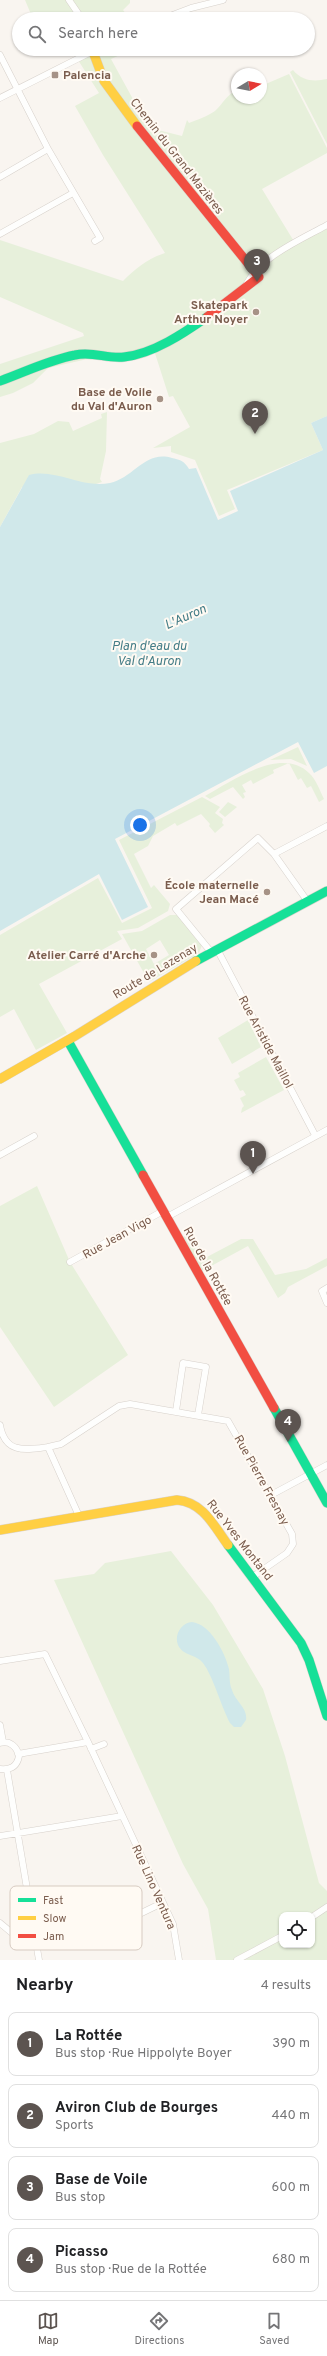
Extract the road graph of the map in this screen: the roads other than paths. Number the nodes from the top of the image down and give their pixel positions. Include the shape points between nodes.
1 (69, 0) edge
2 (222, 0) edge
3 (77, 12) edge
4 (180, 12) edge
5 (0, 55) edge
6 (81, 56) edge
7 (94, 56) edge
8 (17, 89) junction
9 (0, 98) edge
10 (48, 149) junction
11 (0, 176) edge
12 (73, 193) junction
13 (327, 225) edge
14 (0, 234) edge
15 (95, 241) dead end
16 (255, 272) junction
17 (0, 381) edge
18 (327, 826) edge
19 (274, 854) junction
20 (327, 891) edge
21 (308, 902) junction
22 (214, 950) junction
23 (68, 1041) junction
24 (0, 1079) edge
25 (327, 1130) edge
26 (315, 1135) junction
27 (34, 1136) dead end
28 (1, 1153) edge
29 (165, 1214) junction
30 (70, 1262) dead end
31 (327, 1288) edge
32 (327, 1303) edge
33 (176, 1411) junction
34 (198, 1415) junction
35 (0, 1425) edge
36 (48, 1447) junction
37 (327, 1465) edge
38 (311, 1474) junction
39 (271, 1496) junction
40 (327, 1503) edge
41 (79, 1516) junction
42 (0, 1530) edge
43 (254, 1576) junction
44 (0, 1661) edge
45 (325, 1702) edge
46 (327, 1716) edge
47 (0, 1725) edge
48 (88, 1742) junction
49 (1, 1743) edge
50 (104, 1744) dead end
51 (91, 1749) junction
52 (18, 1754) junction
53 (3, 1769) edge
54 (122, 1816) junction
55 (18, 1833) junction
56 (0, 1836) edge
57 (27, 1886) edge
58 (162, 1903) junction
59 (327, 1907) edge
60 (142, 1913) edge
61 (315, 1915) edge
62 (0, 1923) edge
63 (10, 1931) edge
64 (279, 1938) edge
65 (37, 1950) edge
66 (39, 1960) edge
67 (179, 1960) edge
68 (237, 1960) edge

1 - 3 street
2 - 4 street
5 - 8 street
6 - 8 street
7 - 16 street, Chemin du Grand Mazières via 96,67 114,96 167,166
8 - 9 street
8 - 10 street
10 - 11 street
10 - 12 street
12 - 14 street
12 - 15 street via 100,238
13 - 16 street via 271,258
16 - 17 street via 259,277 221,307 187,329 134,354 118,357 91,352 76,354
18 - 19 street
19 - 21 street
19 - 22 street, Rue Aristide Maillol via 258,838 176,909
20 - 21 street, Route de Lazenay
21 - 22 street, Route de Lazenay
22 - 23 street, Route de Lazenay
22 - 26 street, Rue Aristide Maillol
23 - 24 street, Route de Lazenay
23 - 29 street, Rue de la Rottée
25 - 26 street, Rue Jean Vigo
26 - 29 street, Rue Jean Vigo
27 - 28 street
29 - 30 street, Rue Jean Vigo
29 - 38 street, Rue de la Rottée
31 - 32 street via 322,1291
33 - 34 street, Rue Pierre Fresnay
33 - 34 street via 183,1363 206,1367
33 - 36 street, Rue Pierre Fresnay via 130,1404 119,1406 60,1444
34 - 39 street, Rue Pierre Fresnay via 228,1421
35 - 36 street, Rue Pierre Fresnay via 7,1442 14,1448 24,1450
36 - 41 street
37 - 38 street
38 - 39 street
38 - 40 street, Rue de la Rottée
39 - 43 street, Rue Pierre Fresnay via 292,1534 292,1544 287,1553
41 - 42 street, Rue Yves Montand
41 - 43 street, Rue Yves Montand via 184,1500 196,1504
43 - 45 street, Rue Yves Montand via 301,1643
44 - 48 street, Rue Lino Ventura via 44,1654
45 - 46 street, Rue Yves Montand
47 - 49 street
48 - 51 street, Rue Lino Ventura
48 - 52 street
49 - 52 street via 15,1747
50 - 51 street
51 - 54 street, Rue Lino Ventura
52 - 53 street via 15,1765
53 - 55 street
54 - 55 street
54 - 58 street, Rue Lino Ventura
55 - 56 street
55 - 57 street
58 - 60 street
58 - 67 street, Rue Lino Ventura via 173,1924
59 - 61 street
62 - 63 street
64 - 68 street
65 - 66 street

